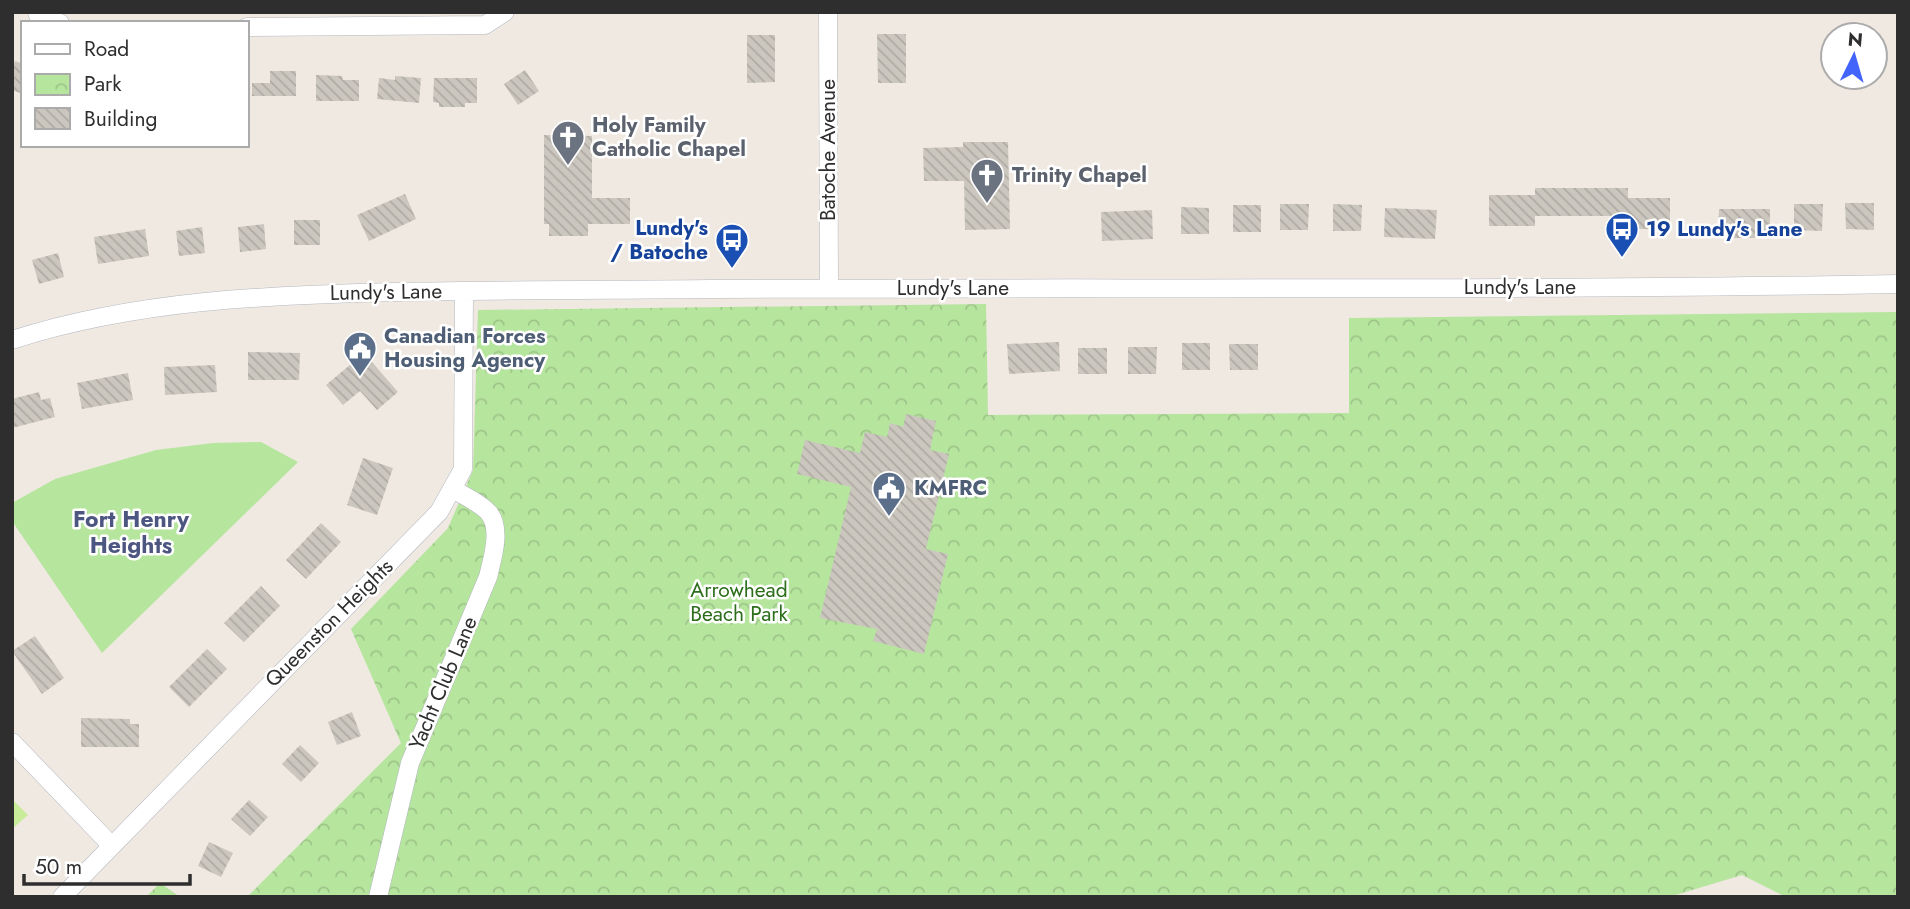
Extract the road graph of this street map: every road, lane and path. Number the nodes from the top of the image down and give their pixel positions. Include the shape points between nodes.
1 (37, 12) edge
2 (505, 12) edge
3 (828, 12) edge
4 (54, 21) edge
5 (248, 27) edge
6 (1898, 284) edge
7 (829, 288) junction
8 (464, 291) junction
9 (12, 340) edge
10 (452, 488) junction
11 (12, 743) edge
12 (111, 845) junction
13 (62, 897) edge
14 (378, 897) edge

1 - 4 street
2 - 5 street via 485,25
3 - 7 street, Batoche Avenue
6 - 7 street, Lundy's Lane
7 - 8 street, Lundy's Lane
8 - 9 street, Lundy's Lane via 298,294 153,308
8 - 10 street, Queenston Heights via 463,469
10 - 12 street, Queenston Heights via 439,512
10 - 14 street, Yacht Club Lane via 490,513 495,526 493,555 488,577 410,763
11 - 12 street
12 - 13 street, Queenston Heights

